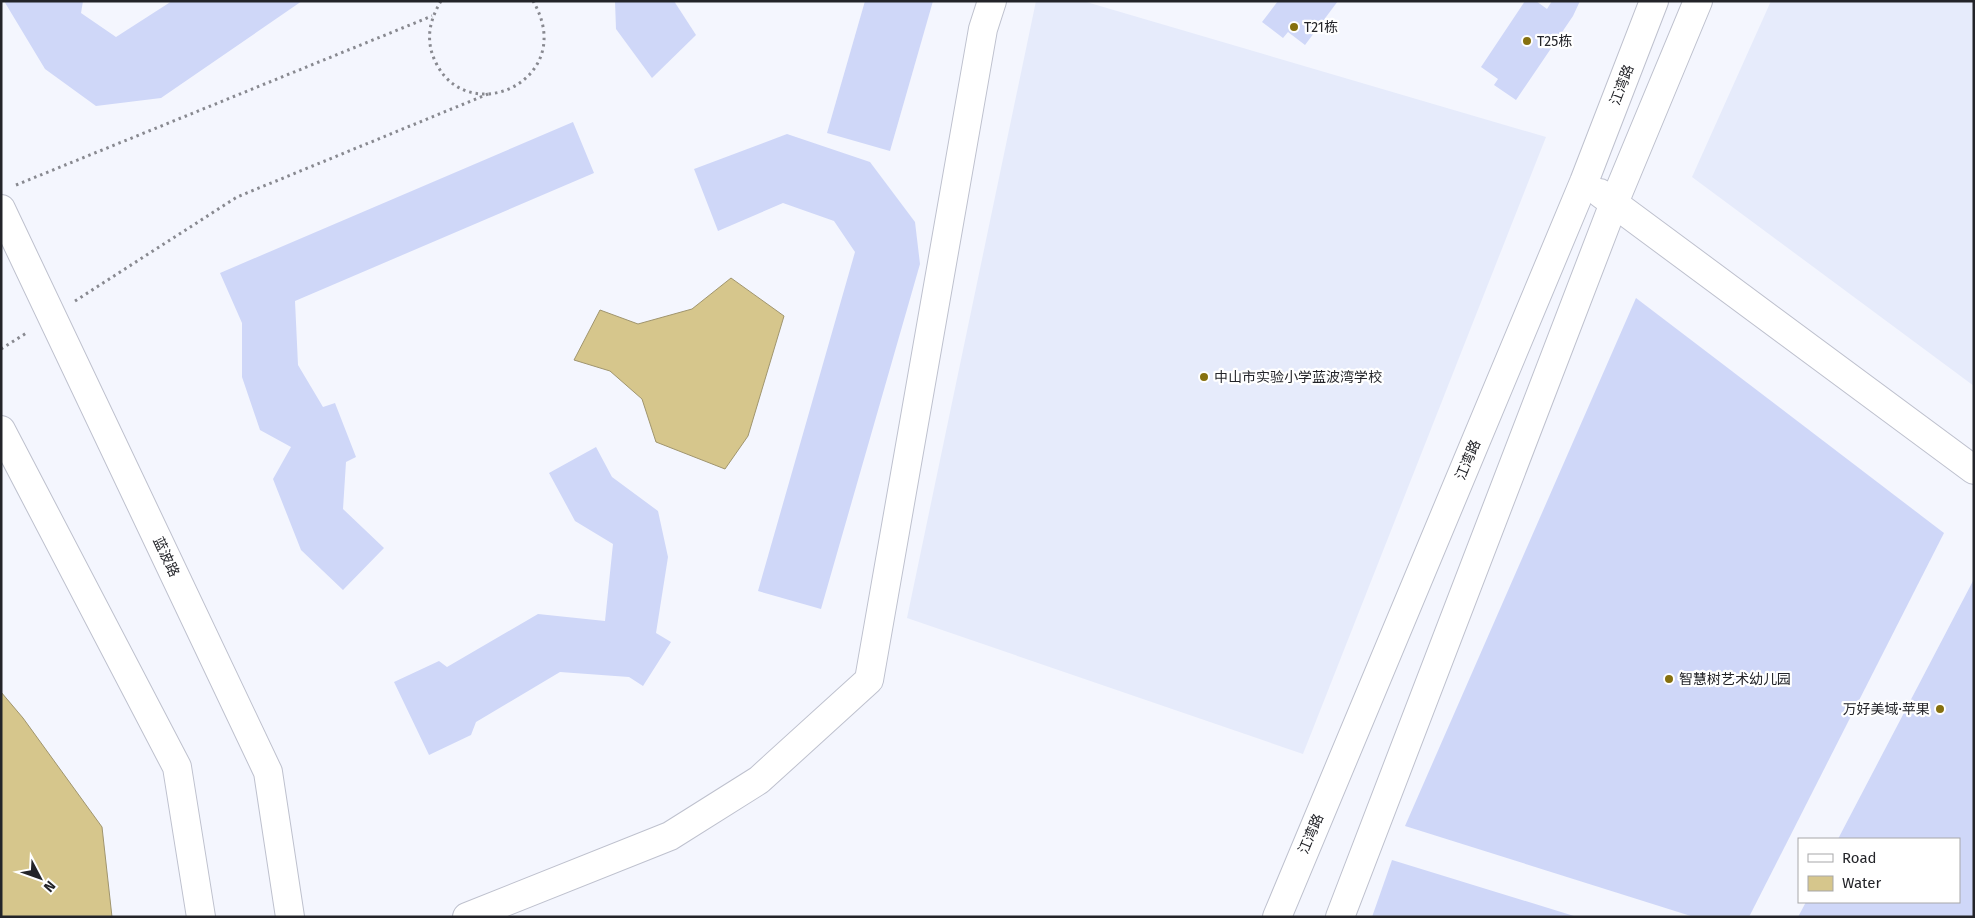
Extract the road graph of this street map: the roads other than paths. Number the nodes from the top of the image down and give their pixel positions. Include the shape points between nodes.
1 (992, 1) edge
2 (1654, 1) edge
3 (1698, 1) edge
4 (1584, 182) junction
5 (6, 198) edge
6 (1614, 203) junction
7 (1, 430) edge
8 (1974, 470) edge
9 (201, 917) edge
10 (290, 917) edge
11 (467, 917) edge
12 (1276, 917) edge
13 (1340, 917) edge

1 - 11 street via 983,29 869,680 759,780 670,836
2 - 4 street, 江湾路
3 - 6 street
4 - 6 street
4 - 12 street, 江湾路
5 - 10 street, 蓝波路 via 52,316 268,772
6 - 8 street
6 - 13 street
7 - 9 street via 177,767

